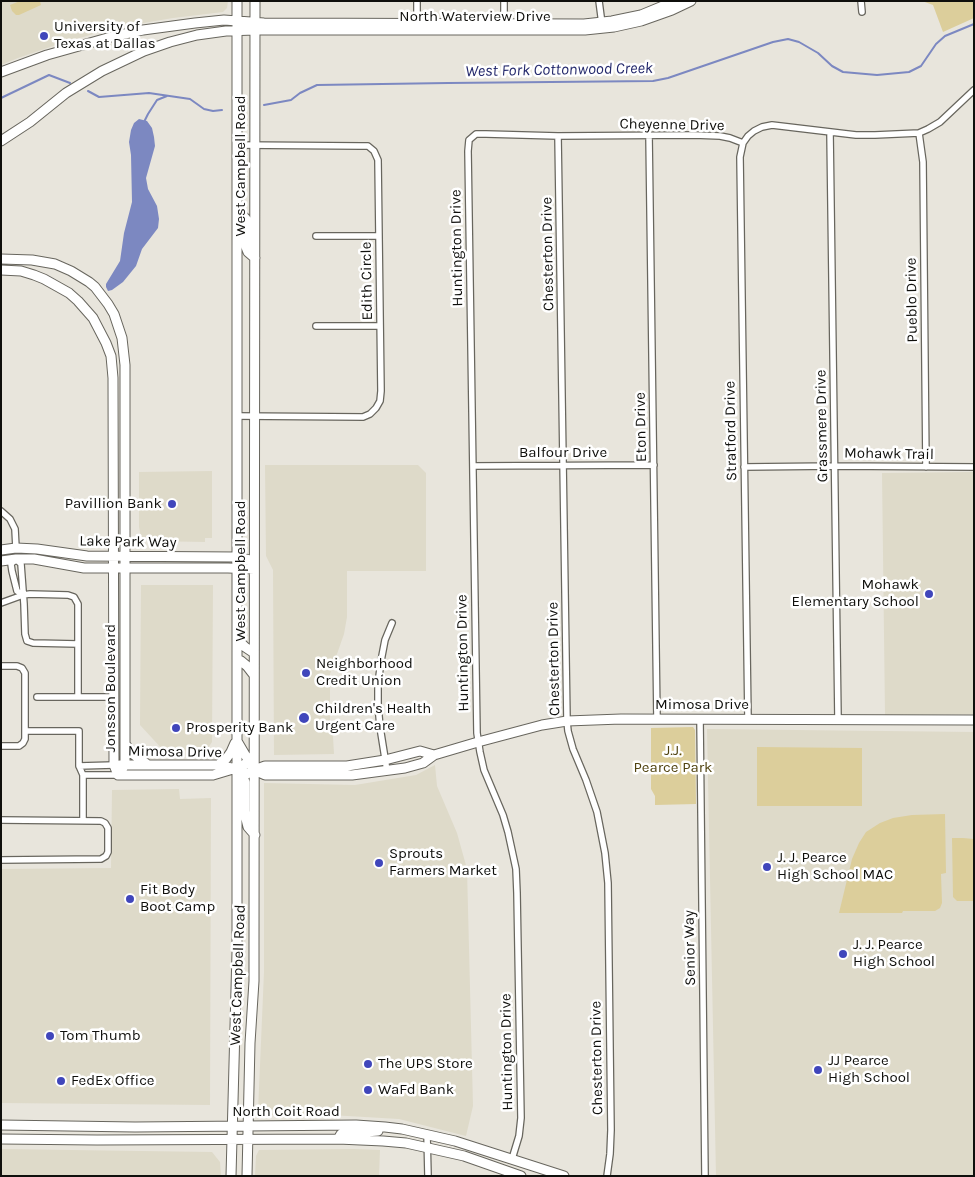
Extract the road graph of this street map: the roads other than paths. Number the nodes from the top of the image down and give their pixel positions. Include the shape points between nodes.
1 (237, 1) edge
2 (254, 1) edge
3 (417, 1) edge
4 (504, 1) edge
5 (599, 1) edge
6 (675, 1) edge
7 (691, 1) edge
8 (861, 1) edge
9 (862, 12) dead end
10 (237, 26) junction
11 (255, 26) junction
12 (602, 26) junction
13 (417, 27) junction
14 (504, 27) junction
15 (1, 72) edge
16 (974, 90) edge
17 (830, 132) junction
18 (919, 133) junction
19 (558, 136) junction
20 (649, 136) junction
21 (469, 140) joint
22 (1, 141) edge
23 (743, 143) junction
24 (237, 145) junction
25 (255, 145) junction
26 (237, 215) junction
27 (316, 236) dead end
28 (378, 236) junction
29 (254, 258) junction
30 (1, 259) edge
31 (1, 270) edge
32 (316, 326) dead end
33 (380, 326) junction
34 (125, 365) junction
35 (113, 366) junction
36 (237, 416) junction
37 (254, 416) junction
38 (654, 465) junction
39 (473, 466) junction
40 (563, 466) junction
41 (835, 466) junction
42 (744, 467) junction
43 (926, 467) junction
44 (974, 468) edge
45 (1, 511) edge
46 (16, 548) junction
47 (1, 550) edge
48 (113, 556) junction
49 (125, 556) junction
50 (237, 557) junction
51 (16, 559) junction
52 (1, 561) edge
53 (254, 565) junction
54 (114, 567) junction
55 (125, 567) junction
56 (95, 568) junction
57 (237, 568) junction
58 (113, 587) junction
59 (23, 595) junction
60 (1, 603) edge
61 (392, 623) dead end
62 (237, 639) junction
63 (78, 644) junction
64 (254, 653) junction
65 (237, 659) junction
66 (114, 663) junction
67 (125, 663) junction
68 (1, 666) edge
69 (254, 675) junction
70 (37, 697) dead end
71 (78, 697) junction
72 (114, 697) junction
73 (657, 719) junction
74 (700, 719) junction
75 (748, 719) junction
76 (838, 720) junction
77 (974, 720) edge
78 (567, 721) junction
79 (25, 731) junction
80 (237, 741) junction
81 (478, 742) junction
82 (125, 744) junction
83 (1, 746) edge
84 (434, 755) junction
85 (252, 757) junction
86 (385, 760) junction
87 (218, 764) junction
88 (114, 765) junction
89 (125, 765) junction
90 (148, 765) junction
91 (174, 765) junction
92 (79, 766) junction
93 (328, 766) junction
94 (237, 769) junction
95 (254, 770) junction
96 (387, 771) junction
97 (83, 775) junction
98 (118, 775) junction
99 (171, 775) junction
100 (334, 775) junction
101 (213, 776) junction
102 (243, 776) junction
103 (237, 787) junction
104 (1, 820) edge
105 (83, 820) junction
106 (255, 835) junction
107 (1, 860) edge
108 (254, 945) junction
109 (237, 952) junction
110 (254, 955) junction
111 (1, 1125) edge
112 (232, 1126) junction
113 (248, 1126) junction
114 (100, 1127) junction
115 (385, 1127) junction
116 (427, 1134) junction
117 (1, 1139) edge
118 (338, 1139) junction
119 (100, 1140) junction
120 (231, 1140) junction
121 (248, 1140) junction
122 (427, 1148) junction
123 (512, 1159) junction
124 (231, 1176) edge
125 (247, 1176) edge
126 (428, 1176) edge
127 (521, 1176) edge
128 (564, 1176) edge
129 (607, 1176) edge
130 (706, 1176) edge

1 - 10 main road, West Campbell Road
2 - 11 main road, West Campbell Road
3 - 13 street
4 - 14 street
5 - 12 street
6 - 12 main road, North Waterview Drive
7 - 12 main road, North Waterview Drive via 641,21
8 - 9 street
10 - 11 main road, North Waterview Drive
10 - 15 main road via 224,20 111,37
10 - 22 main road via 159,45 131,56 82,83
10 - 24 main road, West Campbell Road
11 - 13 main road, North Waterview Drive
11 - 25 main road, West Campbell Road
12 - 14 main road, North Waterview Drive via 580,30
13 - 14 main road, North Waterview Drive
16 - 18 street, Cheyenne Drive via 940,122
17 - 18 street, Cheyenne Drive
17 - 23 street, Cheyenne Drive via 762,127
17 - 41 street, Grassmere Drive
18 - 43 street, Pueblo Drive via 923,162
19 - 20 street, Cheyenne Drive
19 - 21 street, Cheyenne Drive via 476,134
19 - 40 street, Chesterton Drive
20 - 23 street, Cheyenne Drive via 720,136
20 - 38 street, Eton Drive
21 - 39 street, Huntington Drive
23 - 42 street, Stratford Drive via 740,157
24 - 25 street, Edith Circle
24 - 26 main road, West Campbell Road
25 - 28 street, Edith Circle via 368,146 378,160
25 - 29 main road, West Campbell Road
26 - 29 main road via 246,218 246,247
26 - 36 main road, West Campbell Road
27 - 28 street
28 - 33 street, Edith Circle
29 - 37 main road, West Campbell Road
30 - 34 main road, Jonsson Boulevard via 55,264 95,287 114,314 122,338
31 - 35 main road, Jonsson Boulevard via 21,271 69,293 99,327
32 - 33 street
33 - 37 street, Edith Circle via 380,401 370,414 363,417
34 - 35 main road
34 - 49 main road, Jonsson Boulevard
35 - 48 main road, Jonsson Boulevard
36 - 37 street, Edith Circle
36 - 50 main road, West Campbell Road
37 - 53 main road, West Campbell Road
38 - 40 street, Balfour Drive
38 - 73 street, Eton Drive
39 - 40 street, Balfour Drive
39 - 81 street, Huntington Drive
40 - 78 street, Chesterton Drive
41 - 42 street, Mohawk Trail
41 - 43 street, Mohawk Trail
41 - 76 street, Grassmere Drive
42 - 75 street, Stratford Drive
43 - 44 street, Mohawk Trail
45 - 46 street via 15,529
46 - 47 main road, Lake Park Way
46 - 48 main road, Lake Park Way via 77,556
46 - 51 main road
48 - 49 main road, Lake Park Way
48 - 54 main road, Jonsson Boulevard
49 - 50 main road, Lake Park Way
49 - 55 main road, Jonsson Boulevard
50 - 53 main road, Lake Park Way
50 - 57 main road, West Campbell Road
51 - 52 main road, Lake Park Way
51 - 56 main road, Lake Park Way
51 - 59 street via 21,564
51 - 59 street via 11,564 12,571 17,591
53 - 57 main road, Lake Park Way
53 - 64 main road, West Campbell Road
54 - 55 main road, Lake Park Way
54 - 56 main road, Lake Park Way
54 - 58 main road, Jonsson Boulevard
55 - 57 main road, Lake Park Way
55 - 67 main road, Jonsson Boulevard
56 - 58 main road
57 - 62 main road, West Campbell Road
58 - 66 main road, Jonsson Boulevard
59 - 60 street
59 - 63 street via 27,640 33,644
59 - 63 street via 74,597 78,604
61 - 86 street via 385,640 378,684
62 - 64 main road
62 - 65 main road, West Campbell Road
63 - 71 street
64 - 69 main road, West Campbell Road
65 - 69 main road
65 - 80 main road, West Campbell Road
66 - 67 main road
66 - 72 main road, Jonsson Boulevard
67 - 82 main road, Jonsson Boulevard
68 - 79 street via 18,666 25,673
69 - 85 main road, West Campbell Road
70 - 71 street
71 - 72 street
72 - 88 main road, Jonsson Boulevard
73 - 74 main road, Mimosa Drive
73 - 78 main road, Mimosa Drive
74 - 75 main road, Mimosa Drive
74 - 130 street, Senior Way
75 - 76 main road, Mimosa Drive
76 - 77 main road, Mimosa Drive
78 - 81 main road, Mimosa Drive
78 - 129 street, Chesterton Drive via 572,748 597,812 608,883 611,1130
79 - 83 street via 25,739 19,746
79 - 92 street via 79,731
80 - 85 main road
80 - 87 main road via 226,759
80 - 94 main road, West Campbell Road
81 - 84 main road, Mimosa Drive
81 - 123 street, Huntington Drive via 484,770 508,832 518,893 521,1118
82 - 89 main road, Jonsson Boulevard
82 - 90 main road via 132,754
84 - 86 main road, Mimosa Drive via 420,751
84 - 96 main road, Mimosa Drive via 423,763
85 - 94 main road
85 - 95 main road
86 - 93 main road, Mimosa Drive
86 - 96 street
87 - 91 main road, Mimosa Drive
87 - 94 main road, Mimosa Drive
88 - 89 main road, Mimosa Drive
88 - 92 street
88 - 98 main road, Jonsson Boulevard
89 - 90 main road, Mimosa Drive
89 - 98 main road, Jonsson Boulevard
90 - 91 main road, Mimosa Drive
91 - 99 main road
92 - 97 street
93 - 95 main road, Mimosa Drive via 265,766
93 - 100 main road
94 - 101 main road, Mimosa Drive
94 - 102 main road
94 - 103 main road, West Campbell Road
95 - 100 main road, Mimosa Drive via 265,775
95 - 102 main road
95 - 106 main road, West Campbell Road
96 - 100 main road, Mimosa Drive
97 - 98 street
97 - 105 street
98 - 99 main road, Mimosa Drive
99 - 101 main road, Mimosa Drive
101 - 103 main road via 229,780
102 - 103 main road
102 - 106 main road via 244,811 248,827
103 - 109 main road, West Campbell Road
104 - 105 street
105 - 107 street via 106,823 108,852 101,859
106 - 108 main road, West Campbell Road
108 - 109 main road
108 - 110 main road, West Campbell Road
109 - 110 main road
109 - 112 main road, West Campbell Road
110 - 113 main road, West Campbell Road
111 - 114 main road, North Coit Road
112 - 113 main road, North Coit Road
112 - 114 main road, North Coit Road
112 - 120 main road, West Campbell Road
113 - 115 main road, North Coit Road
113 - 121 main road, West Campbell Road
114 - 119 main road
115 - 116 main road, North Coit Road
115 - 118 main road via 376,1132 341,1134
116 - 122 street
116 - 123 main road, North Coit Road
117 - 119 main road, North Coit Road
118 - 121 main road, North Coit Road
118 - 122 main road, North Coit Road via 406,1143
119 - 120 main road, North Coit Road
120 - 121 main road, North Coit Road
120 - 124 main road, West Campbell Road
121 - 125 main road, West Campbell Road
122 - 126 street
122 - 127 main road, North Coit Road via 464,1156
123 - 128 main road, North Coit Road

